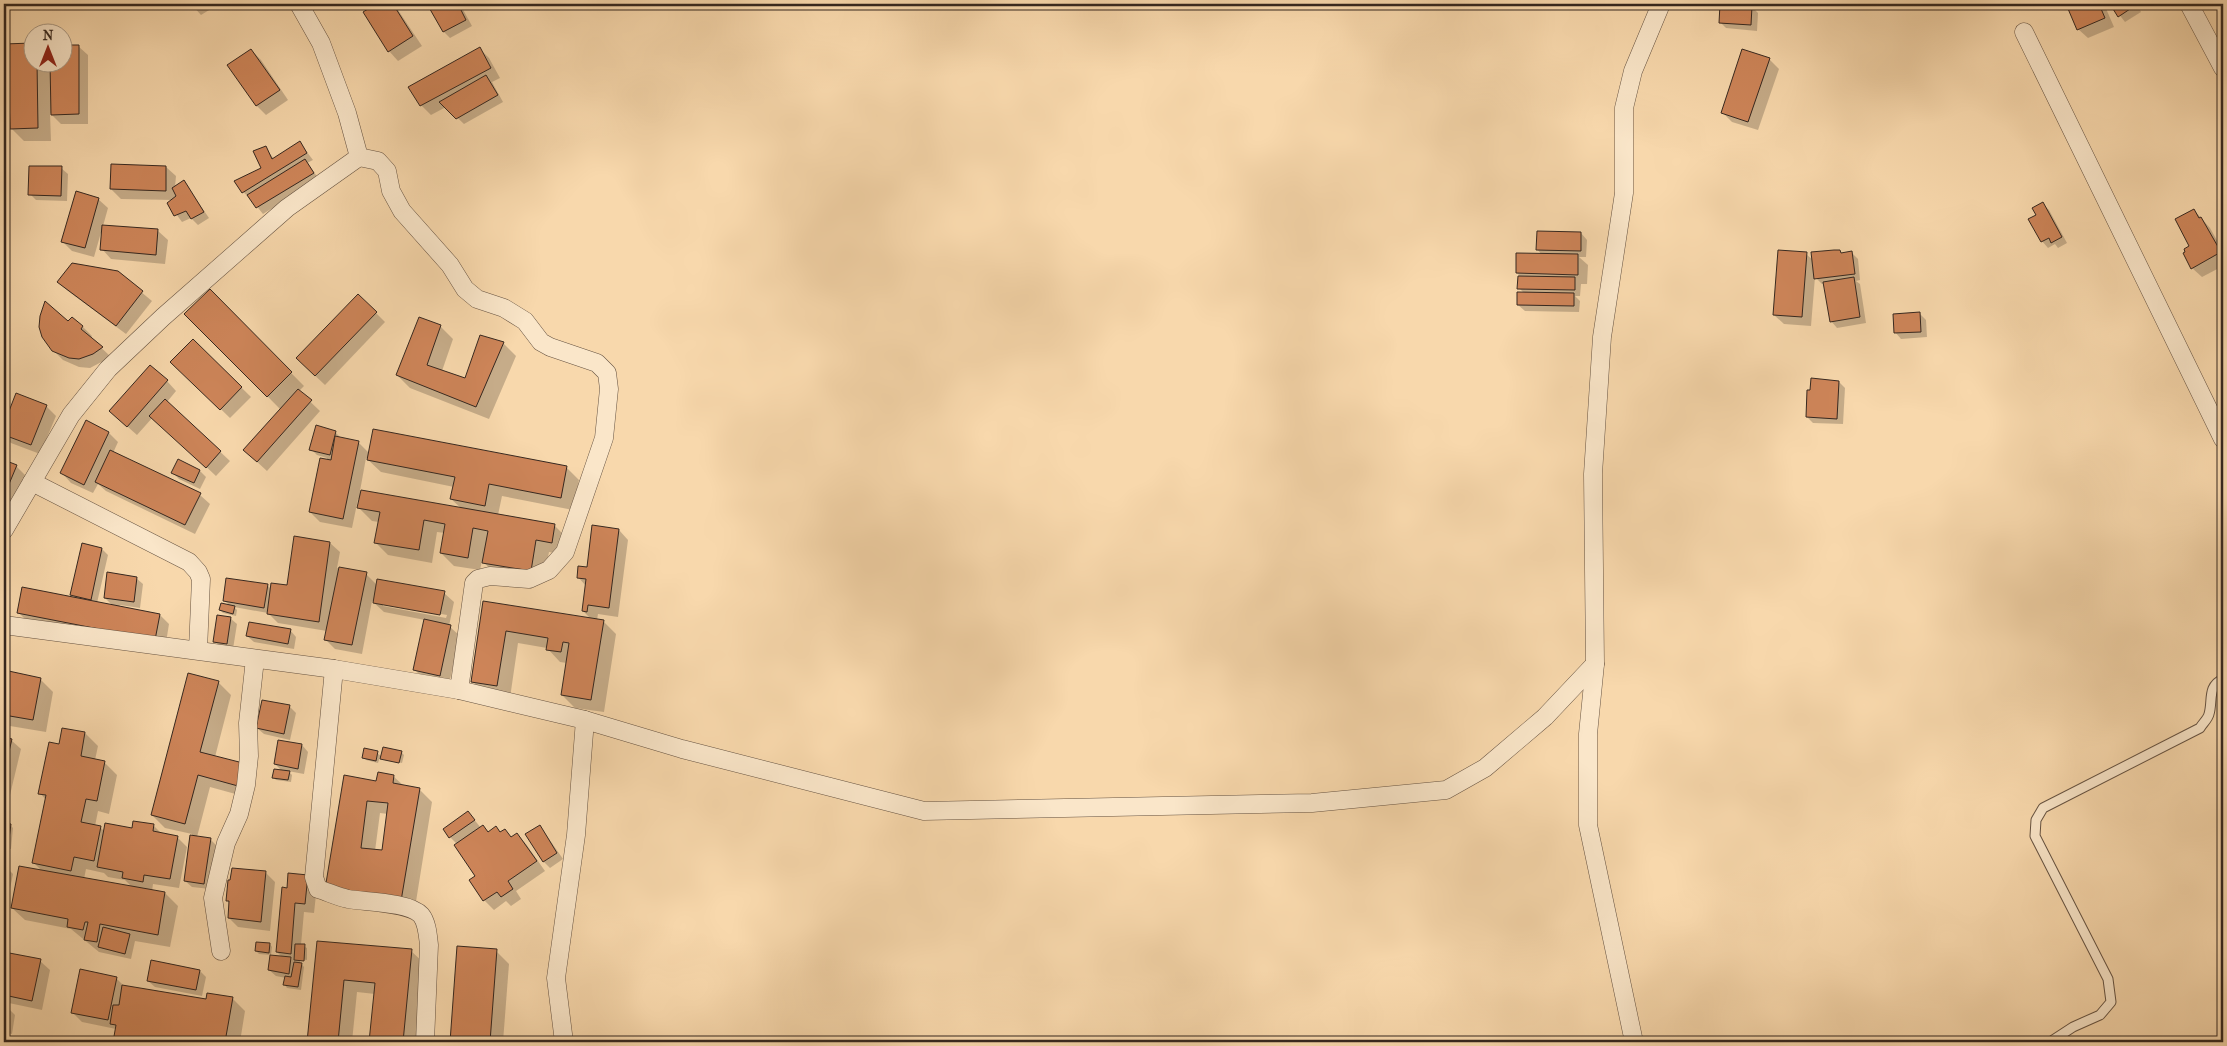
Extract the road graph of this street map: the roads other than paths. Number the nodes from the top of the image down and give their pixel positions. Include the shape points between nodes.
1 (298, 4) edge
2 (1661, 4) edge
3 (2189, 4) edge
4 (2024, 32) dead end
5 (2223, 68) edge
6 (359, 157) junction
7 (2223, 438) edge
8 (32, 482) junction
9 (4, 530) edge
10 (4, 625) edge
11 (198, 650) junction
12 (255, 659) junction
13 (1595, 664) junction
14 (334, 669) junction
15 (2223, 679) edge
16 (459, 690) junction
17 (585, 720) junction
18 (221, 950) dead end
19 (425, 1042) edge
20 (564, 1042) edge
21 (1634, 1042) edge
22 (2050, 1042) edge

1 - 6 street via 320,43 347,113
2 - 13 street via 1633,72 1624,108 1624,193 1602,337 1593,474
3 - 5 street
4 - 7 street
6 - 8 street via 287,208 108,369 71,415
6 - 16 street via 378,161 386,171 391,191 402,211 450,265 464,289 477,299 504,308 525,321 541,342 598,363 607,373 609,389 604,438 565,552 550,570 529,579 490,576 478,579 474,584
8 - 9 street
8 - 11 street via 194,567 201,579
10 - 11 street
11 - 12 street
12 - 14 street
12 - 18 street via 246,785 239,814 226,843 213,898
13 - 17 street via 1545,717 1486,768 1446,790 1312,803 924,811 682,749
13 - 21 street via 1588,734 1588,825
14 - 16 street
14 - 19 street via 314,878 318,889 346,898 406,907 420,915 427,929 429,945
15 - 22 lane via 2212,688 2209,715 2200,728 2043,808 2036,820 2036,836 2108,978 2111,1002 2100,1016 2073,1027
16 - 17 street
17 - 20 street via 576,835 556,978

